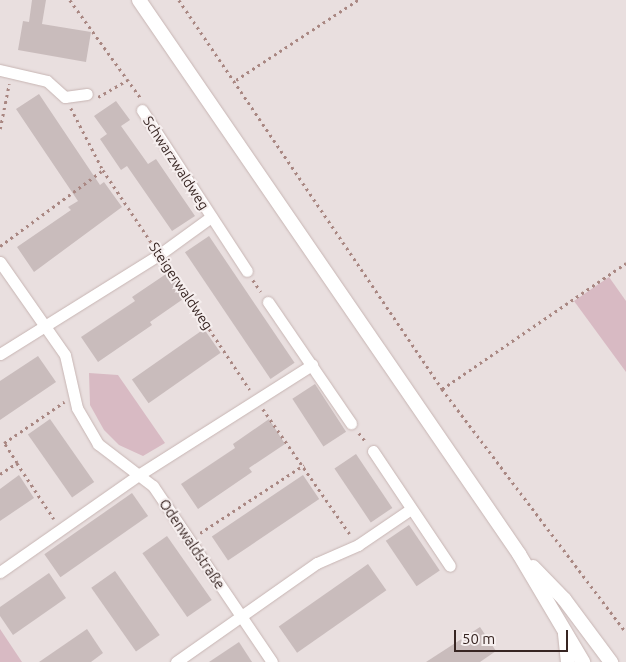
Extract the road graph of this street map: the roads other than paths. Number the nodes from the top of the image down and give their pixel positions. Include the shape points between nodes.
1 (139, 0) edge
2 (6, 71) edge
3 (87, 94) road end
4 (142, 110) road end
5 (211, 217) junction
6 (0, 262) edge
7 (247, 271) road end
8 (268, 302) road end
9 (43, 324) junction
10 (0, 354) edge
11 (312, 365) junction
12 (351, 423) road end
13 (373, 451) road end
14 (140, 474) junction
15 (411, 510) junction
16 (520, 554) junction
17 (450, 566) dead end
18 (0, 572) edge
19 (241, 617) junction
20 (565, 634) junction
21 (176, 662) edge
22 (272, 662) edge
23 (568, 662) edge
24 (583, 662) edge
25 (611, 662) edge

1 - 16 main road
2 - 3 street via 47,81 65,97
4 - 5 street, Schwarzwaldweg
5 - 7 street, Schwarzwaldweg
5 - 9 street, Schwarzwaldweg via 160,254
6 - 9 street, Odenwaldstraße
8 - 11 street
9 - 10 street
9 - 14 street, Odenwaldstraße via 70,364 84,423 98,444
11 - 12 street
11 - 14 street
13 - 15 street
14 - 18 street
14 - 19 street, Odenwaldstraße via 153,486
15 - 17 street
15 - 19 street via 358,546 317,563
16 - 20 main road
16 - 25 main road via 564,599
19 - 21 street
19 - 22 street, Odenwaldstraße
20 - 23 main road
20 - 24 main road

